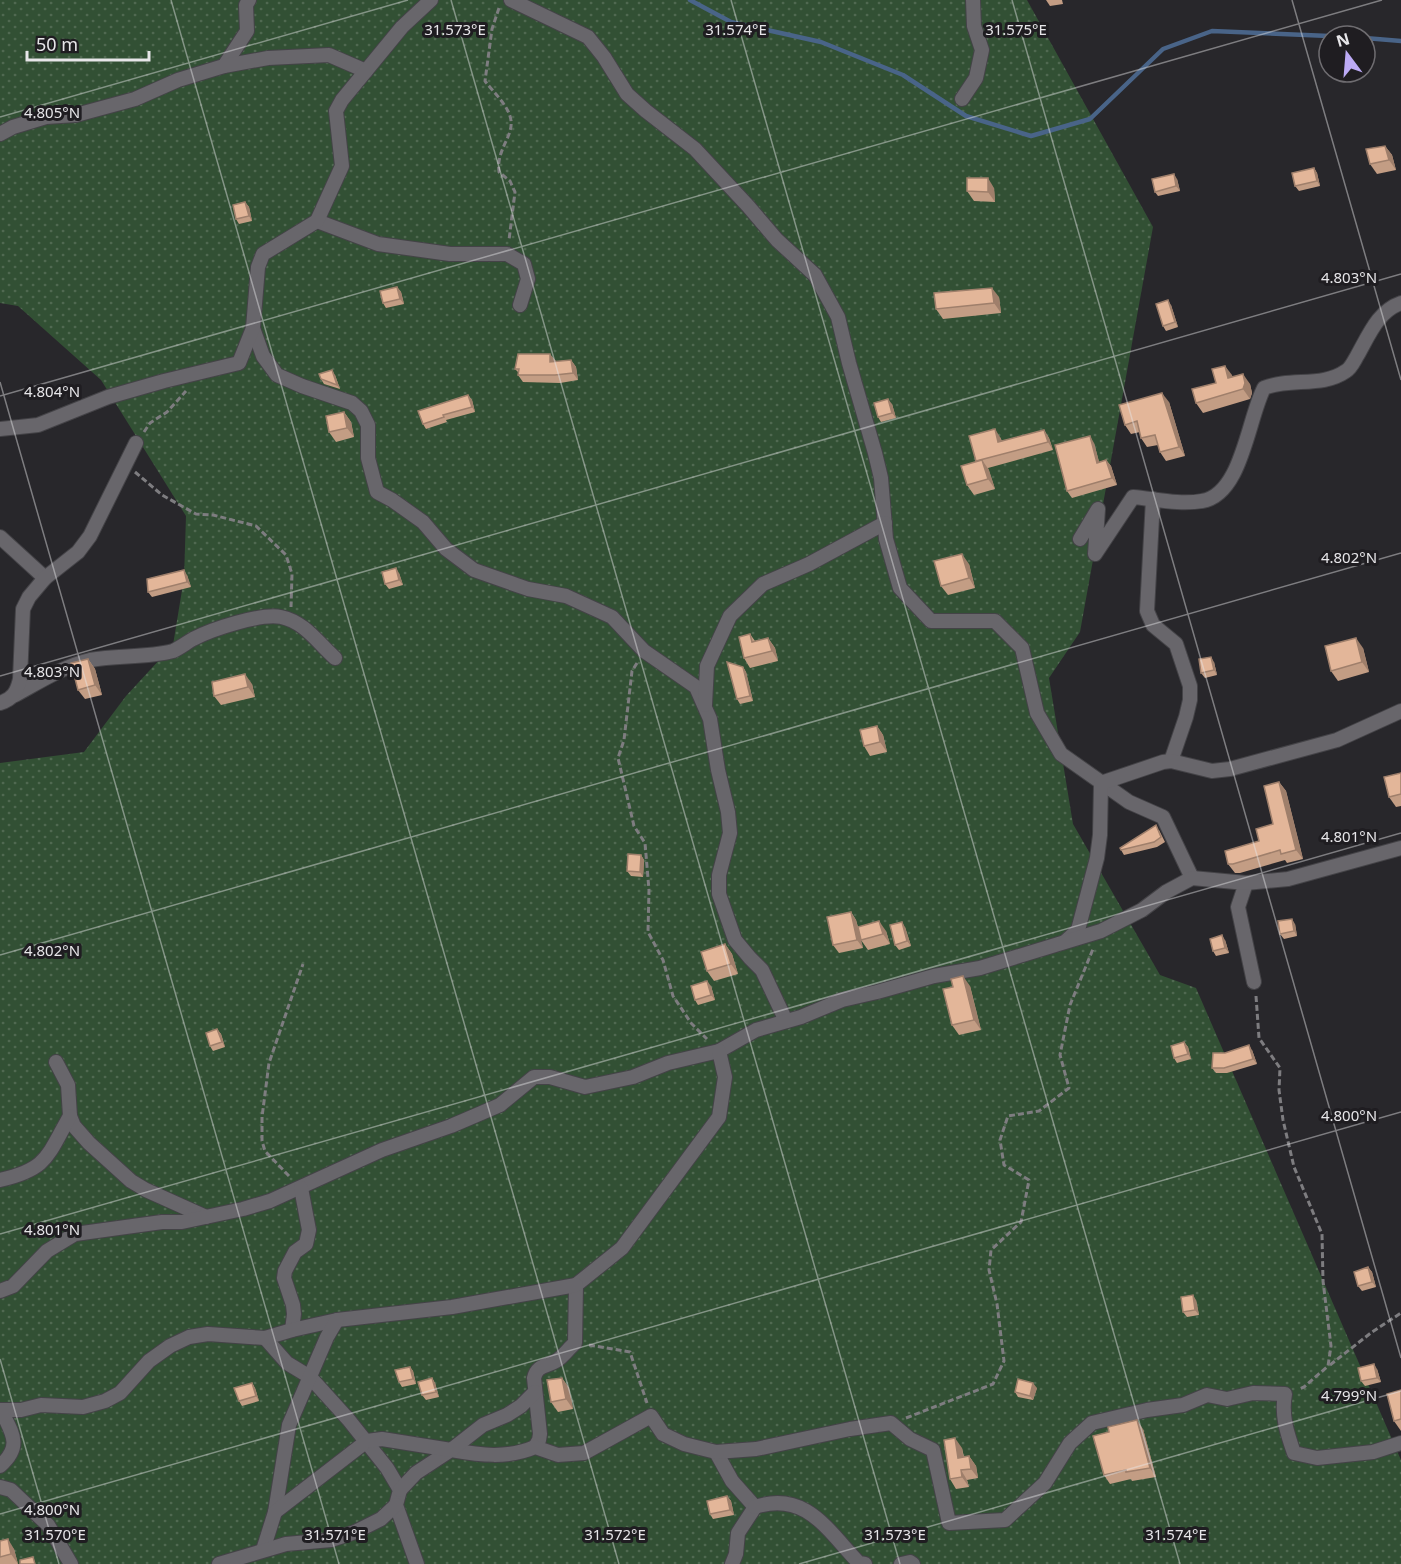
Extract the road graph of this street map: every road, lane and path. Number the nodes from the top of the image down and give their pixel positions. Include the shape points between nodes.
1 (249, 0) edge
2 (430, 0) edge
3 (496, 0) edge
4 (511, 0) edge
5 (973, 0) edge
6 (224, 66) junction
7 (366, 71) junction
8 (962, 99) dead end
9 (0, 134) edge
10 (317, 221) junction
11 (507, 254) junction
12 (1401, 303) edge
13 (520, 305) dead end
14 (253, 328) junction
15 (188, 387) dead end
16 (0, 429) edge
17 (136, 443) joint
18 (126, 466) junction
19 (1153, 499) junction
20 (885, 523) junction
21 (1080, 539) dead end
22 (3, 543) edge
23 (45, 578) junction
24 (294, 621) junction
25 (644, 651) junction
26 (336, 658) dead end
27 (15, 694) junction
28 (0, 703) edge
29 (705, 708) junction
30 (1401, 711) edge
31 (1171, 761) junction
32 (1101, 783) junction
33 (1401, 846) edge
34 (1192, 878) junction
35 (1246, 883) junction
36 (1101, 932) junction
37 (1066, 941) junction
38 (303, 964) dead end
39 (1254, 982) joint
40 (786, 1022) junction
41 (719, 1051) junction
42 (56, 1062) dead end
43 (70, 1116) junction
44 (0, 1180) edge
45 (301, 1188) junction
46 (206, 1216) junction
47 (576, 1285) junction
48 (0, 1291) edge
49 (1401, 1313) edge
50 (337, 1320) junction
51 (292, 1330) junction
52 (265, 1338) junction
53 (575, 1343) junction
54 (1328, 1366) junction
55 (310, 1377) junction
56 (535, 1392) junction
57 (1285, 1394) junction
58 (0, 1410) edge
59 (651, 1416) junction
60 (891, 1423) junction
61 (367, 1441) junction
62 (1401, 1443) edge
63 (535, 1447) junction
64 (451, 1450) junction
65 (716, 1452) junction
66 (0, 1466) edge
67 (0, 1487) edge
68 (400, 1490) junction
69 (396, 1505) junction
70 (755, 1507) junction
71 (275, 1512) junction
72 (263, 1551) junction
73 (71, 1564) edge
74 (219, 1564) edge
75 (417, 1564) edge
76 (732, 1564) edge
77 (865, 1564) edge
78 (901, 1564) edge
79 (913, 1564) edge

1 - 6 street via 247,31
2 - 7 street
3 - 11 path via 499,8 484,81 511,121 498,162 499,171 515,192
4 - 20 street via 588,38 627,94 695,149 777,240 815,275 838,317 881,478
5 - 8 street via 974,26 982,50 976,78
6 - 7 street via 268,58 329,56
6 - 9 street via 135,99 76,115 46,117
7 - 10 street via 336,111 342,166
10 - 11 street via 378,244 450,254
10 - 14 street via 263,254 258,267
11 - 13 street via 524,264 528,279
12 - 19 street via 1383,313 1349,369 1333,379 1264,388 1232,478 1220,494 1205,501
14 - 16 street via 239,363 108,397 38,425
14 - 25 street via 263,356 277,375 352,403 361,411 368,425 368,458 377,492 423,522 446,549 474,570 528,589 566,596 612,617
15 - 17 path via 166,412 150,423
17 - 18 street
18 - 23 street via 90,536 78,552
18 - 24 path via 182,507 196,514 256,526 271,539 290,565
19 - 21 street via 1132,497 1095,554 1098,509
19 - 31 street via 1147,611 1153,626 1176,644 1190,686 1186,717
20 - 29 street via 763,584 730,616 707,666
20 - 32 street via 900,588 931,621 995,621 1022,648 1037,714 1061,754
22 - 23 street
23 - 27 street via 23,609 20,679
24 - 26 street
24 - 27 street via 279,616 263,617 220,627 169,651 90,660
25 - 29 street via 696,687
25 - 41 path via 632,671 624,740 618,758 634,826 645,843 648,932 663,960 673,996 691,1023
27 - 28 street
29 - 40 street via 711,719 730,833 719,875 719,894 735,939 762,970
30 - 31 street via 1337,740 1230,769 1212,771
31 - 32 street
32 - 34 street via 1129,802 1163,817
32 - 37 street via 1097,858 1078,930
33 - 35 street via 1288,879
34 - 35 street
34 - 36 street
35 - 39 street via 1238,907
36 - 37 street
36 - 60 path via 1070,1005 1060,1055 1069,1088 1038,1111 1008,1116 1000,1140 1005,1165 1029,1180 1021,1222 991,1250 989,1270 1004,1361 993,1384
37 - 40 street via 980,968 842,1000
38 - 45 path via 269,1063 262,1129 265,1151
39 - 54 path via 1259,1038 1280,1068 1283,1120 1294,1167 1322,1234
40 - 41 street via 756,1030
41 - 45 street via 585,1087 550,1077 534,1077 500,1105 382,1150
41 - 47 street via 725,1077 719,1117 622,1248
42 - 43 street via 68,1085
43 - 44 street via 40,1165
43 - 46 street via 89,1143 131,1181
45 - 46 street via 261,1204
45 - 51 street via 309,1230 306,1244 295,1252 284,1278 293,1305
46 - 48 street via 75,1234 47,1251 13,1286
47 - 50 street via 452,1307
47 - 53 street
49 - 54 path
50 - 51 street
50 - 55 street
51 - 52 street
52 - 55 street via 287,1363
52 - 58 street via 208,1334 189,1337 149,1361 120,1393 105,1401 83,1407 41,1405
53 - 56 street via 557,1360 539,1367 534,1378
53 - 59 path via 630,1352
54 - 57 path via 1304,1387
55 - 61 street
55 - 71 street via 289,1425
56 - 63 street via 540,1434
56 - 64 street via 521,1406 483,1425
57 - 60 street via 1253,1393 1227,1399 1207,1395 1184,1405 1092,1423 1071,1443 1045,1483 1005,1520 949,1523 933,1450 910,1439
57 - 62 street via 1285,1428 1294,1453 1317,1458 1373,1452
58 - 66 street via 14,1436 11,1454
59 - 63 street via 584,1453 558,1455
59 - 65 street via 663,1434
60 - 65 street via 756,1449
61 - 64 street via 382,1439
61 - 68 street
61 - 71 street
63 - 64 street via 495,1456
64 - 68 street via 416,1473
65 - 70 street via 732,1481
67 - 73 street via 10,1490 48,1525
68 - 69 street
69 - 72 street via 381,1519 356,1532
69 - 75 street
70 - 76 street via 738,1533
70 - 77 street via 772,1502 799,1506 814,1514 859,1563
71 - 72 street
72 - 74 street
78 - 79 street

